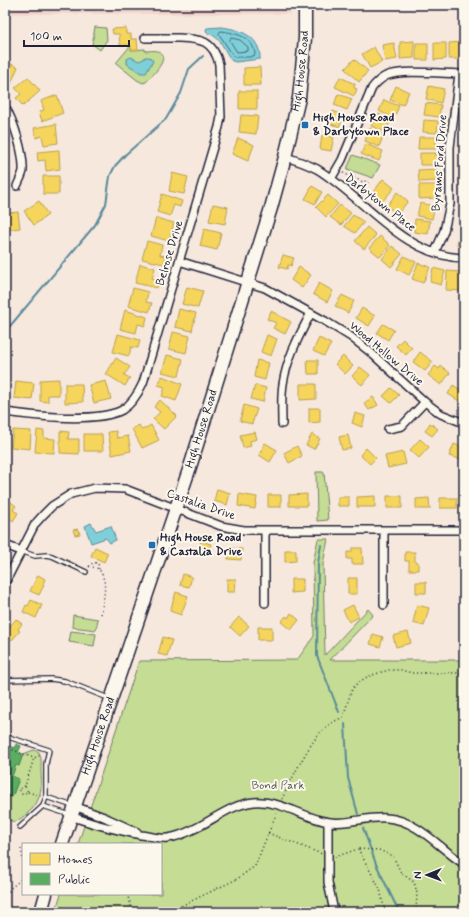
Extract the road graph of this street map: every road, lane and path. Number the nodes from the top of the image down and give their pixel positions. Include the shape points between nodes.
1 (305, 5) edge
2 (145, 38) dead end
3 (462, 74) edge
4 (5, 107) edge
5 (285, 157) junction
6 (343, 173) dead end
7 (331, 179) junction
8 (363, 182) junction
9 (364, 185) junction
10 (17, 186) dead end
11 (358, 193) dead end
12 (435, 252) junction
13 (464, 258) edge
14 (179, 261) junction
15 (248, 282) junction
16 (311, 313) junction
17 (424, 402) junction
18 (5, 412) edge
19 (282, 424) dead end
20 (464, 424) edge
21 (388, 429) dead end
22 (176, 509) junction
23 (265, 530) junction
24 (384, 530) junction
25 (464, 530) edge
26 (5, 544) edge
27 (21, 551) junction
28 (89, 566) junction
29 (99, 569) junction
30 (86, 572) joint
31 (5, 583) edge
32 (264, 603) dead end
33 (384, 605) dead end
34 (101, 615) dead end
35 (464, 673) edge
36 (5, 680) edge
37 (111, 700) junction
38 (5, 736) edge
39 (5, 746) edge
40 (41, 755) dead end
41 (34, 758) junction
42 (25, 786) junction
43 (16, 788) dead end
44 (19, 789) junction
45 (28, 792) junction
46 (41, 796) dead end
47 (46, 797) junction
48 (279, 805) junction
49 (43, 806) junction
50 (73, 811) junction
51 (104, 817) junction
52 (328, 822) junction
53 (100, 826) junction
54 (20, 827) dead end
55 (268, 833) junction
56 (142, 835) junction
57 (62, 843) edge
58 (21, 849) dead end
59 (358, 849) junction
60 (22, 854) edge
61 (327, 857) junction
62 (464, 864) edge
63 (22, 878) edge
64 (5, 889) edge
65 (46, 895) edge
66 (127, 895) edge
67 (41, 912) edge
68 (133, 912) edge
69 (177, 912) edge
70 (334, 912) edge
71 (385, 912) edge
72 (416, 912) edge

1 - 5 main road, High House Road via 305,38 299,98
2 - 14 street, Belrose Drive via 197,38 209,45 219,64 219,127
3 - 7 street via 398,73 379,80 372,88 342,160
3 - 12 street, Byrams Ford Drive via 451,141 450,204 444,231
4 - 10 street via 14,124 23,164 23,172
5 - 7 street, Darbytown Place via 316,169
5 - 15 main road, High House Road
6 - 8 path
7 - 12 street, Darbytown Place via 405,238
8 - 9 path
8 - 9 path via 368,182
9 - 11 path
12 - 13 street, Darbytown Place
14 - 15 street, Wood Hollow Drive
14 - 18 street, Belrose Drive via 142,383 132,402 123,409 101,416 50,416
15 - 16 street, Wood Hollow Drive via 265,288
15 - 22 main road, High House Road
16 - 17 street, Wood Hollow Drive via 364,347
16 - 19 street via 297,339 288,364 283,385
17 - 20 street, Wood Hollow Drive via 441,414
17 - 21 street via 402,426
22 - 23 street, Castalia Drive via 232,529
22 - 27 street, Castalia Drive via 125,489 95,488 82,491 71,494 52,506 35,524
22 - 37 main road, High House Road
23 - 24 street, Castalia Drive
23 - 32 street
24 - 25 street, Castalia Drive
24 - 33 street
26 - 27 street
27 - 30 lane via 35,556 47,554
27 - 31 street, Castalia Drive
28 - 29 path
28 - 29 path via 92,562 98,563
28 - 30 path
29 - 34 path via 105,581
35 - 48 path via 412,673 389,670 357,684 352,690 343,718 325,727 318,736 291,779
36 - 37 lane via 65,681
37 - 50 main road, High House Road
38 - 47 lane via 48,750
39 - 41 path
40 - 41 path
41 - 42 path
42 - 44 path
42 - 45 path
43 - 44 path
44 - 45 path via 22,794
45 - 46 path
47 - 49 lane
47 - 50 lane
48 - 52 street
48 - 55 path
48 - 56 street via 248,803 179,836 158,838
49 - 50 lane
49 - 54 lane
50 - 51 street
50 - 53 street
50 - 57 main road, High House Road
51 - 53 lane
51 - 56 street
52 - 61 street
52 - 62 street via 388,818 400,820 416,828
53 - 56 street
55 - 61 path
55 - 69 path via 255,866 237,879 179,907
58 - 60 path
59 - 61 path
59 - 71 path via 380,889
59 - 72 path via 379,850 393,856 402,873 414,882 417,893
61 - 70 street via 328,882
63 - 64 path via 9,891
65 - 67 main road
66 - 68 path

